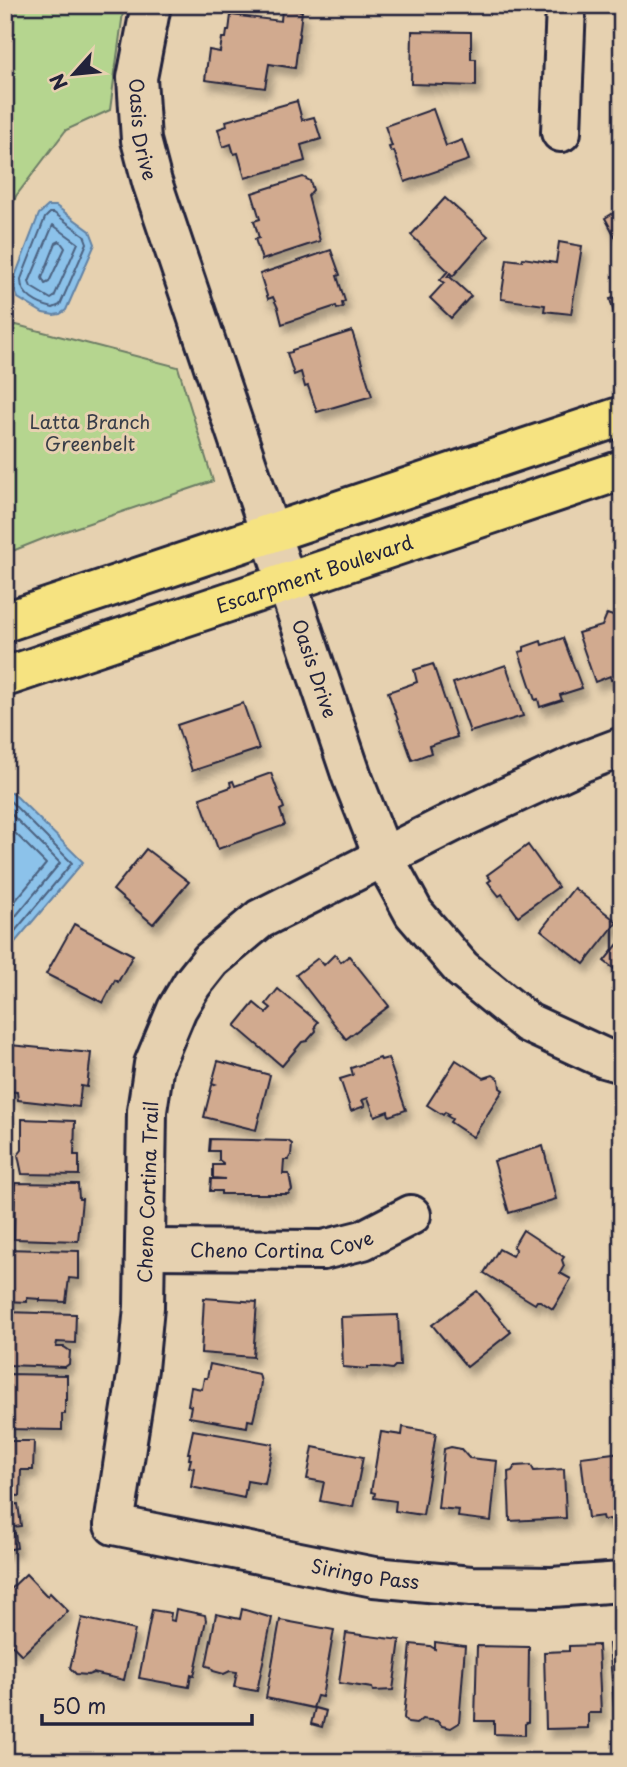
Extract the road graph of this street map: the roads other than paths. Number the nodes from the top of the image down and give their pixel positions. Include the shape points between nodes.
1 (150, 5) edge
2 (566, 5) edge
3 (561, 132) dead end
4 (622, 416) edge
5 (622, 470) edge
6 (270, 534) junction
7 (286, 582) junction
8 (5, 622) edge
9 (5, 677) edge
10 (622, 747) edge
11 (384, 858) junction
12 (622, 1063) edge
13 (411, 1215) dead end
14 (146, 1249) junction
15 (114, 1525) joint
16 (622, 1582) edge

1 - 6 street, Oasis Drive via 137,78 141,140
2 - 3 street
4 - 6 main road
5 - 7 main road, Escarpment Boulevard
6 - 7 street, Oasis Drive
6 - 8 main road
7 - 9 main road, Escarpment Boulevard
7 - 11 street, Oasis Drive
10 - 11 street, Cheno Cortina Trail
11 - 12 street, Oasis Drive via 414,913 462,969 528,1023
11 - 14 street, Cheno Cortina Trail via 260,919 211,960 192,984 154,1064 147,1111
13 - 14 street, Cheno Cortina Cove via 363,1240 323,1250
14 - 15 street, Cheno Cortina Trail via 138,1369
15 - 16 street, Siringo Pass via 374,1577 471,1586

